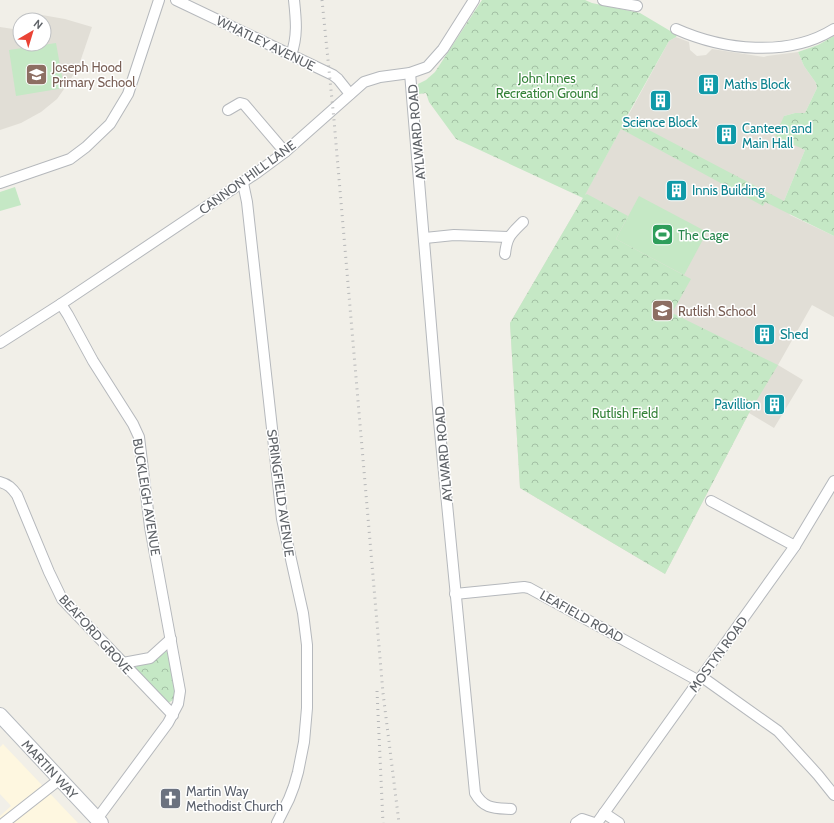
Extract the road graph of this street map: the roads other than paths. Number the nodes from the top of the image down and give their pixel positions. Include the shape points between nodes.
1 (159, 0) edge
2 (176, 0) edge
3 (294, 0) edge
4 (474, 0) edge
5 (603, 0) edge
6 (637, 6) dead end
7 (676, 29) dead end
8 (834, 29) edge
9 (292, 55) junction
10 (410, 73) junction
11 (350, 94) junction
12 (228, 110) dead end
13 (285, 152) junction
14 (0, 183) edge
15 (242, 183) junction
16 (523, 222) dead end
17 (508, 237) junction
18 (425, 238) junction
19 (505, 254) dead end
20 (61, 304) junction
21 (0, 343) edge
22 (834, 481) edge
23 (0, 482) edge
24 (711, 501) dead end
25 (795, 546) junction
26 (455, 594) junction
27 (171, 639) junction
28 (123, 663) junction
29 (700, 679) junction
30 (0, 715) edge
31 (172, 715) junction
32 (60, 780) junction
33 (834, 795) edge
34 (511, 809) dead end
35 (604, 813) junction
36 (99, 821) edge
37 (4, 823) edge
38 (277, 823) edge
39 (576, 823) edge
40 (594, 823) edge
41 (597, 823) edge
42 (619, 823) edge

1 - 14 street via 128,94 110,124 70,159
2 - 9 street, WHATLEY AVENUE
3 - 9 street via 296,38
4 - 10 street, CANNON HILL LANE via 431,64
5 - 6 street
7 - 8 street via 716,43 765,48 808,40
9 - 11 street, WHATLEY AVENUE via 333,75
10 - 11 street, CANNON HILL LANE via 371,79
10 - 18 street, AYLWARD ROAD
11 - 13 street, CANNON HILL LANE
12 - 13 street via 240,103 244,104
13 - 15 street, CANNON HILL LANE
15 - 20 street, CANNON HILL LANE
15 - 38 street, SPRINGFIELD AVENUE via 247,202 282,519 303,613 307,645 308,708 303,750 292,792
16 - 17 street
17 - 18 street via 454,235
17 - 19 street
18 - 26 street, AYLWARD ROAD
20 - 21 street, CANNON HILL LANE
20 - 27 street, BUCKLEIGH AVENUE via 139,437 150,527
22 - 25 street, MOSTYN ROAD
23 - 28 street, BEAFORD GROVE via 11,487 17,495 62,599
24 - 25 street
25 - 29 street, MOSTYN ROAD
26 - 29 street, LEAFIELD ROAD via 529,588
26 - 34 street, AYLWARD ROAD via 475,793 479,800 490,807
27 - 28 street via 150,658
27 - 31 street, BUCKLEIGH AVENUE via 180,691 178,704
28 - 31 street, BEAFORD GROVE
29 - 33 street, LEAFIELD ROAD via 778,731
29 - 35 street, MOSTYN ROAD
30 - 32 main road, MARTIN WAY
31 - 36 street, BUCKLEIGH AVENUE
32 - 36 main road, MARTIN WAY
32 - 37 street
35 - 41 street, MOSTYN ROAD
35 - 42 street
39 - 40 street via 582,819

